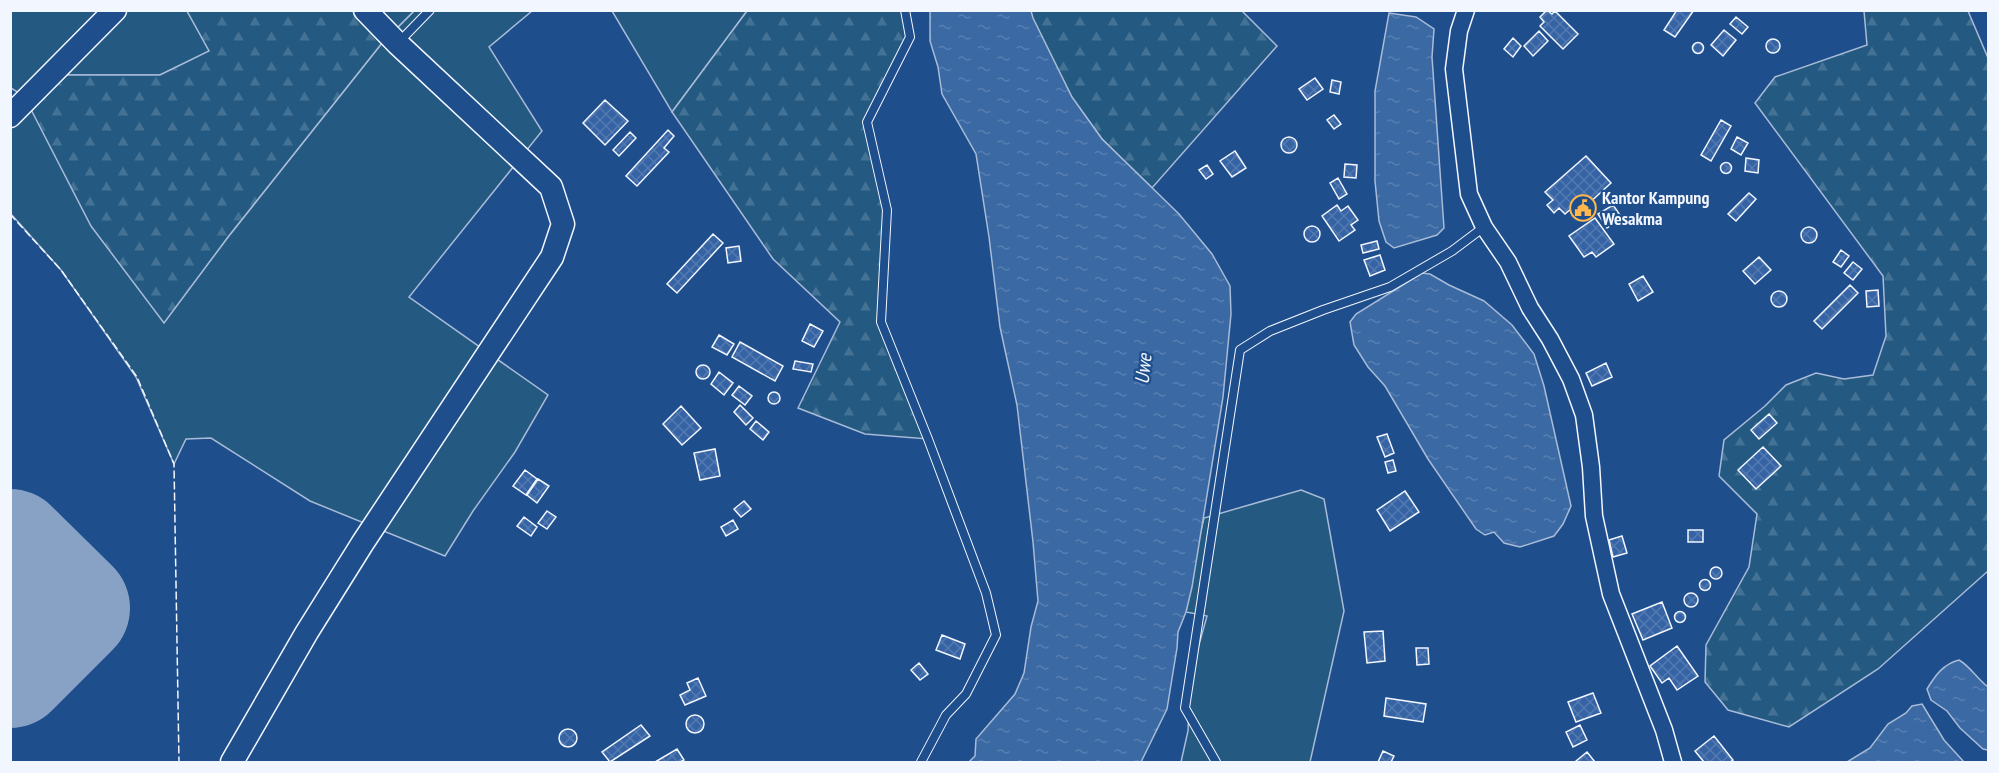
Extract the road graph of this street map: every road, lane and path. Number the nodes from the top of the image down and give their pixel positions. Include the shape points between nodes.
1 (115, 10) edge
2 (365, 10) edge
3 (430, 10) edge
4 (905, 10) edge
5 (1466, 10) edge
6 (398, 44) junction
7 (10, 116) edge
8 (1484, 227) junction
9 (232, 762) edge
10 (921, 762) edge
11 (1216, 762) edge
12 (1673, 762) edge

1 - 7 main road
2 - 6 main road
3 - 6 lane
4 - 10 lane via 909,37 867,122 887,210 881,322 986,593 996,635 966,694 945,715
5 - 8 street via 1454,69 1469,194
6 - 9 main road via 551,187 563,224 552,257 362,544
8 - 11 lane via 1390,287 1270,331 1240,350 1185,708
8 - 12 street via 1550,339 1584,415 1594,516 1611,594

